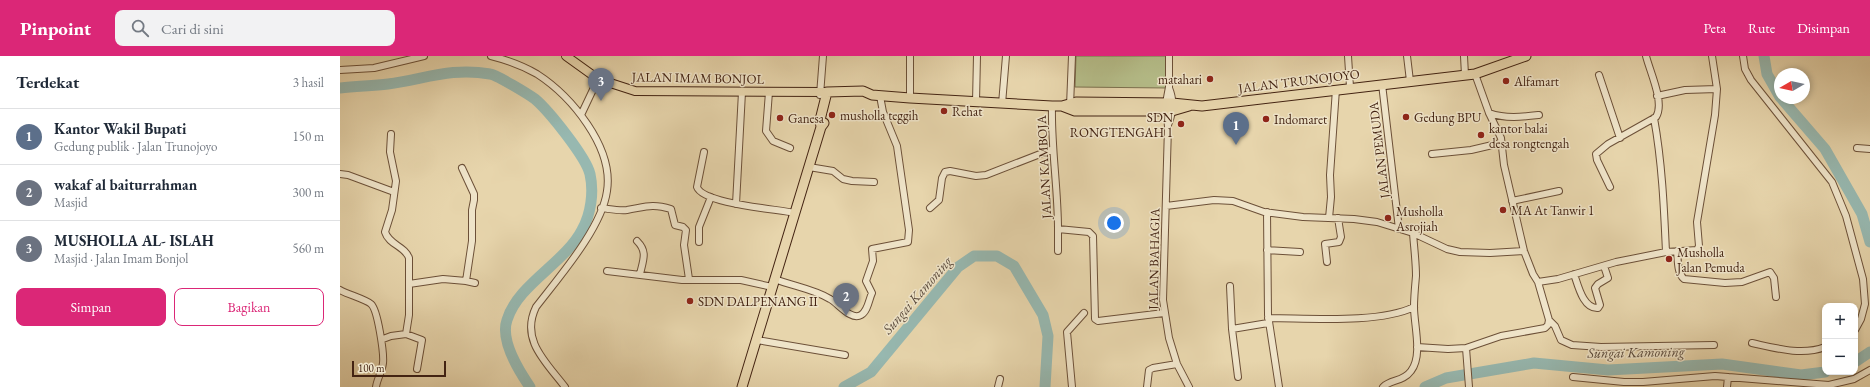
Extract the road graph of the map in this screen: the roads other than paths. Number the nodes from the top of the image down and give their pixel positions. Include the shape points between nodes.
1 (424, 56) edge
2 (492, 56) edge
3 (566, 56) edge
4 (823, 56) edge
5 (910, 56) edge
6 (977, 56) edge
7 (1006, 56) edge
8 (1072, 56) edge
9 (1169, 56) edge
10 (1348, 56) edge
11 (1407, 56) edge
12 (1464, 56) edge
13 (1526, 56) edge
14 (1654, 56) edge
15 (1712, 56) edge
16 (1743, 56) edge
17 (1646, 57) edge
18 (340, 70) edge
19 (1475, 74) junction
20 (1465, 75) junction
21 (1599, 75) dead end
22 (598, 79) junction
23 (1410, 81) junction
24 (1382, 84) junction
25 (1350, 87) junction
26 (1336, 89) junction
27 (1717, 89) junction
28 (742, 92) junction
29 (769, 92) junction
30 (824, 95) junction
31 (876, 95) junction
32 (1657, 96) junction
33 (910, 98) junction
34 (976, 102) junction
35 (1002, 104) junction
36 (1052, 106) junction
37 (1067, 106) junction
38 (1169, 107) junction
39 (1489, 113) junction
40 (582, 115) junction
41 (1539, 115) dead end
42 (1654, 118) junction
43 (391, 134) dead end
44 (1620, 138) junction
45 (1501, 143) junction
46 (790, 148) dead end
47 (1857, 148) dead end
48 (1052, 149) junction
49 (1870, 149) edge
50 (704, 152) dead end
51 (1432, 154) dead end
52 (809, 167) junction
53 (462, 168) dead end
54 (340, 174) edge
55 (874, 182) dead end
56 (1610, 187) dead end
57 (1559, 191) dead end
58 (394, 192) junction
59 (710, 197) junction
60 (1512, 201) junction
61 (736, 204) junction
62 (1166, 206) junction
63 (601, 208) junction
64 (930, 208) dead end
65 (795, 212) junction
66 (1265, 212) junction
67 (1329, 218) junction
68 (1338, 218) junction
69 (1058, 229) junction
70 (1399, 229) junction
71 (1413, 233) junction
72 (637, 241) dead end
73 (699, 242) dead end
74 (1267, 250) junction
75 (1058, 251) dead end
76 (1524, 251) junction
77 (1300, 252) dead end
78 (1666, 252) junction
79 (1677, 252) junction
80 (1327, 262) dead end
81 (1604, 266) junction
82 (607, 270) dead end
83 (640, 274) junction
84 (1574, 274) junction
85 (689, 279) junction
86 (466, 281) junction
87 (475, 282) dead end
88 (1538, 282) junction
89 (774, 283) junction
90 (409, 284) junction
91 (1230, 286) dead end
92 (340, 290) edge
93 (1776, 297) dead end
94 (1414, 307) junction
95 (1084, 313) dead end
96 (1164, 313) junction
97 (1549, 320) junction
98 (1268, 321) junction
99 (1858, 324) edge
100 (1232, 329) junction
101 (406, 334) junction
102 (382, 340) junction
103 (756, 340) junction
104 (1752, 343) dead end
105 (1714, 345) dead end
106 (1417, 347) junction
107 (1466, 348) junction
108 (1822, 348) edge
109 (845, 355) dead end
110 (1177, 364) junction
111 (417, 369) dead end
112 (1870, 370) edge
113 (1238, 377) dead end
114 (1573, 377) dead end
115 (1728, 377) junction
116 (1000, 379) dead end
117 (1658, 384) edge
118 (376, 387) edge
119 (565, 387) edge
120 (742, 387) edge
121 (998, 387) edge
122 (1072, 387) edge
123 (1147, 387) edge
124 (1189, 387) edge
125 (1279, 387) edge
126 (1382, 387) edge
127 (1469, 387) edge
128 (1727, 387) edge

1 - 18 street via 374,68
2 - 40 street via 537,74
3 - 22 main road, JALAN IMAM BONJOL
4 - 30 street
5 - 33 street
6 - 34 street
7 - 35 street
8 - 37 street
9 - 38 street, JALAN BAHAGIA
10 - 25 street
11 - 23 street
12 - 20 street
13 - 19 highway, JALAN TRUNOJOYO
14 - 17 street
15 - 27 street
16 - 99 street via 1745,69 1751,80 1832,182 1846,216 1863,279 1865,304
17 - 32 street
19 - 20 highway, JALAN TRUNOJOYO
19 - 39 street
20 - 23 highway, JALAN TRUNOJOYO
21 - 44 street
22 - 28 main road, JALAN IMAM BONJOL via 635,91
22 - 40 street
23 - 24 highway, JALAN TRUNOJOYO
24 - 25 highway, JALAN TRUNOJOYO
24 - 70 street, JALAN PEMUDA
25 - 26 highway, JALAN TRUNOJOYO
26 - 38 highway, JALAN TRUNOJOYO via 1221,104
26 - 67 street
27 - 32 street via 1685,90
27 - 79 street via 1697,222 1700,246 1697,250
28 - 29 main road, JALAN IMAM BONJOL
28 - 61 street
29 - 30 main road, JALAN IMAM BONJOL
29 - 46 street via 766,131 772,141
30 - 31 highway, JALAN TRUNOJOYO via 863,91
30 - 52 highway via 825,122 821,127
31 - 33 highway, JALAN TRUNOJOYO
31 - 89 street via 897,146 908,242 872,250 873,261 866,281 872,293 862,315 853,315 822,295
32 - 42 street via 1659,112
33 - 34 highway, JALAN TRUNOJOYO
34 - 35 highway, JALAN TRUNOJOYO
35 - 36 highway, JALAN TRUNOJOYO
36 - 37 highway, JALAN TRUNOJOYO
36 - 48 street, JALAN KAMBOJA
37 - 38 highway, JALAN TRUNOJOYO via 1075,110
38 - 62 street, JALAN BAHAGIA
39 - 41 street via 1514,118
39 - 45 street
40 - 63 street via 600,145 604,158 607,190
42 - 44 street
42 - 78 street via 1663,188
43 - 58 street via 390,152 396,181
44 - 56 street via 1604,147 1596,156
45 - 51 street via 1471,150
45 - 60 street
47 - 49 street
48 - 64 street via 986,175 945,172 940,200
48 - 69 street, JALAN KAMBOJA via 1058,198
50 - 59 street via 697,188 701,194
52 - 55 street via 833,171 843,179
52 - 65 highway
53 - 86 street via 474,194
54 - 58 street
57 - 60 street
58 - 90 street via 385,232 388,238 408,254
59 - 61 street
59 - 73 street via 700,223
60 - 76 street
61 - 65 street
62 - 66 street via 1214,200 1233,201
62 - 96 street, JALAN BAHAGIA via 1162,272
63 - 85 street via 626,210 653,205 671,209 675,224 686,230 684,245
63 - 119 street via 595,224 536,307 531,323 532,342
65 - 89 highway
66 - 67 street
66 - 74 street
67 - 68 street
68 - 70 street via 1377,222
68 - 80 street via 1340,239 1338,242 1325,244
69 - 75 street
69 - 96 street, JALAN KAMBOJA via 1089,232 1093,236 1096,320
70 - 71 street
71 - 76 street via 1447,249 1460,252
71 - 94 street via 1416,275
72 - 83 street via 644,252
74 - 77 street
74 - 98 street
76 - 88 street
78 - 79 street
78 - 81 street
79 - 93 street via 1680,275 1684,279 1742,282 1770,272 1774,278
81 - 84 street
81 - 84 street via 1608,278 1595,288 1600,304 1598,308 1592,307 1585,300
82 - 83 street
83 - 85 street via 654,278
84 - 88 street
85 - 89 street
86 - 87 street
86 - 90 street via 443,279
88 - 97 street
89 - 103 highway
90 - 101 street
91 - 100 street
92 - 102 street via 371,304 375,309
94 - 98 street via 1398,314
94 - 106 street
95 - 122 street via 1067,332
96 - 110 street, JALAN BAHAGIA
97 - 105 street via 1555,326 1561,340 1572,345
97 - 107 street via 1545,328 1501,336
98 - 100 street
98 - 125 street
100 - 113 street
101 - 102 street
101 - 111 street via 422,340
102 - 118 street via 383,365
103 - 109 street
103 - 120 highway
104 - 108 street via 1793,351
106 - 107 street
106 - 126 street via 1411,372 1401,380 1388,382
107 - 127 street
110 - 123 street via 1149,370
110 - 124 street, JALAN BAHAGIA
112 - 115 street via 1854,380 1828,385
114 - 117 street
115 - 117 street via 1716,376
115 - 128 street
116 - 121 street

